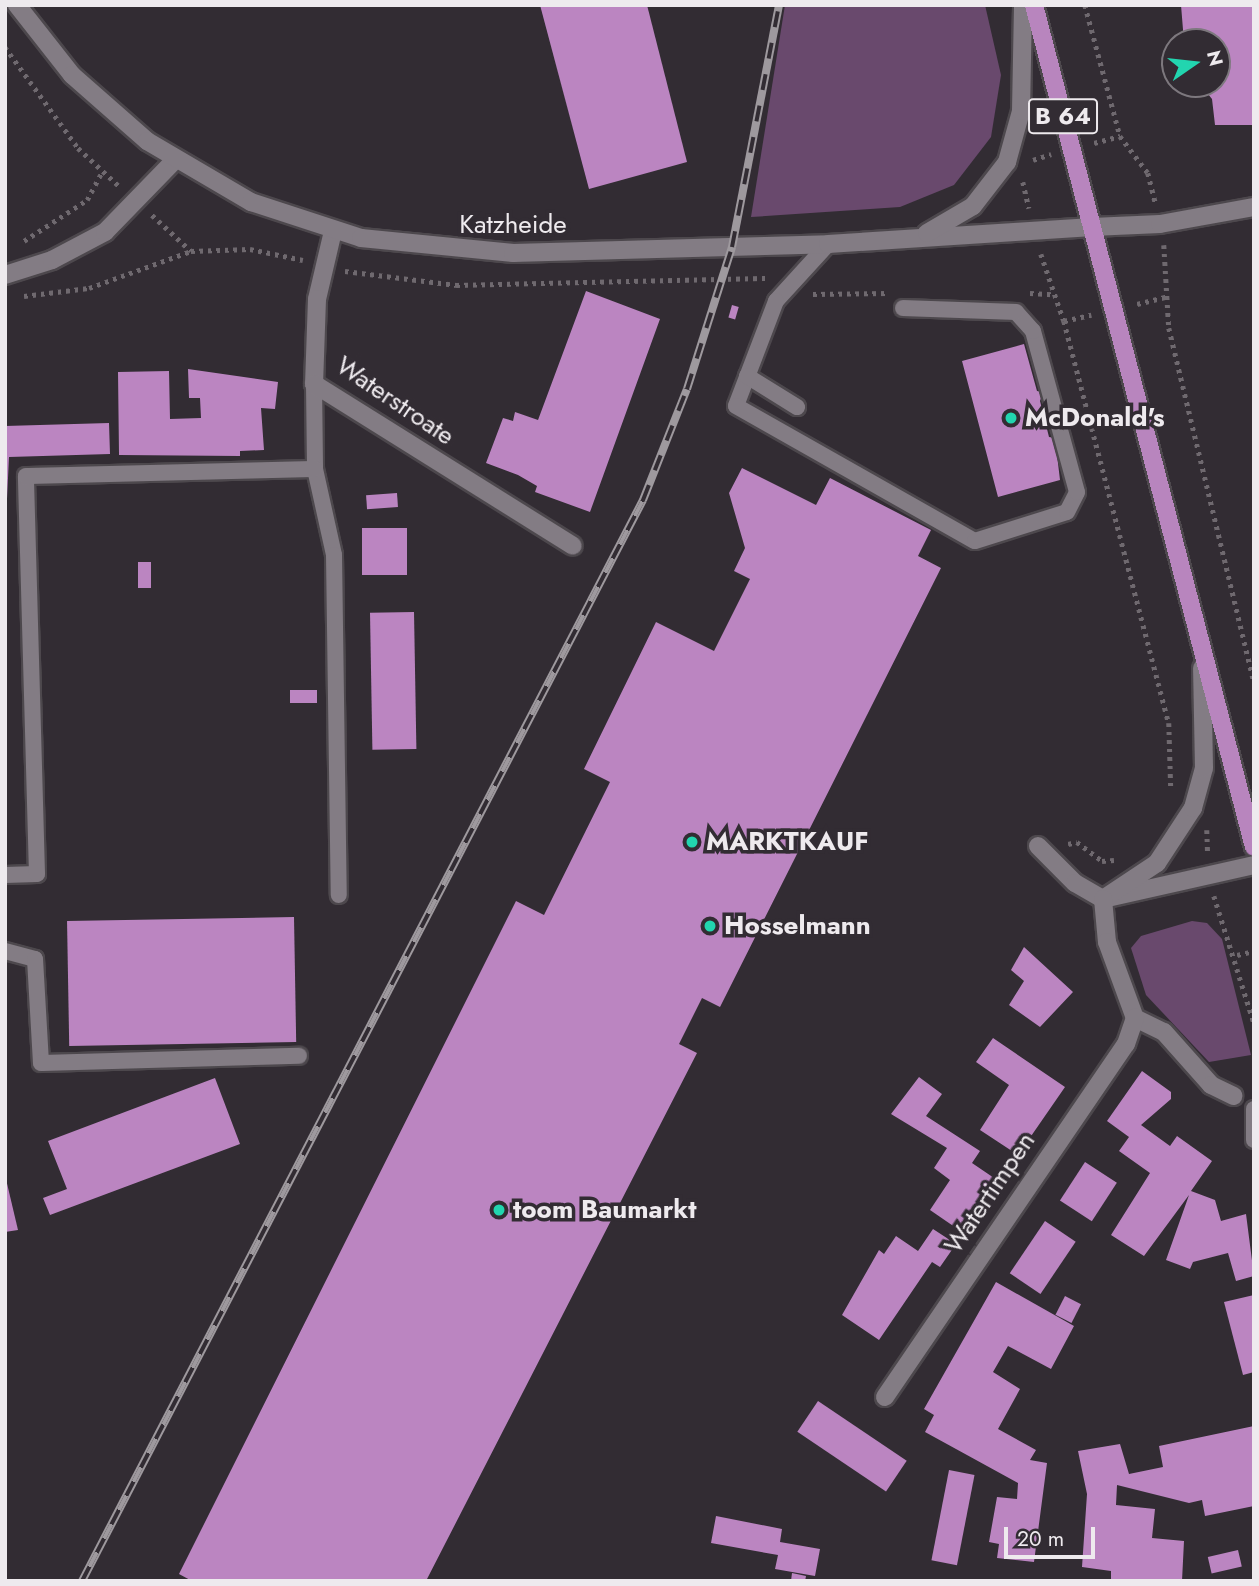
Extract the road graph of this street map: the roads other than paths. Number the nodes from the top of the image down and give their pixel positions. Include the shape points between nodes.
1 (17, 5) edge
2 (1023, 5) edge
3 (1034, 5) edge
4 (175, 160) junction
5 (1254, 207) edge
6 (1092, 227) junction
7 (333, 231) junction
8 (918, 237) junction
9 (828, 244) junction
10 (5, 275) edge
11 (900, 300) road end
12 (747, 376) junction
13 (314, 384) junction
14 (797, 407) dead end
15 (315, 469) junction
16 (573, 546) dead end
17 (1196, 625) junction
18 (1254, 846) edge
19 (1044, 851) road end
20 (1254, 865) edge
21 (5, 875) edge
22 (339, 895) dead end
23 (1103, 899) junction
24 (5, 951) edge
25 (1135, 1018) junction
26 (299, 1056) dead end
27 (1234, 1096) dead end
28 (1254, 1109) edge
29 (1254, 1140) edge
30 (885, 1396) dead end

1 - 4 street, Katzheide via 92,95
2 - 8 street via 1021,111 1007,162 973,206
3 - 6 main road, B 64
4 - 7 street, Katzheide via 251,202
4 - 10 street via 138,203 86,244
5 - 6 street, Katzheide via 1160,224
6 - 8 street, Katzheide
6 - 17 main road, B 64
7 - 9 street, Katzheide via 471,253
7 - 13 street, Waterstroate via 312,349
8 - 9 street, Katzheide
9 - 12 lane via 789,284 768,319
11 - 12 lane via 1016,312 1033,331 1077,492 1067,512 975,541 736,406
12 - 14 lane
13 - 15 lane
13 - 16 street, Waterstroate
15 - 21 lane via 26,476 37,874
15 - 22 lane via 334,555
17 - 18 main road, B 64
17 - 23 street via 1205,715 1204,768 1194,808 1157,863
19 - 23 street via 1075,883
20 - 23 street
23 - 25 street via 1107,942
24 - 26 lane via 35,959 41,1063
25 - 27 street via 1164,1032 1211,1085
25 - 30 street, Watertimpen via 1126,1044
28 - 29 lane

